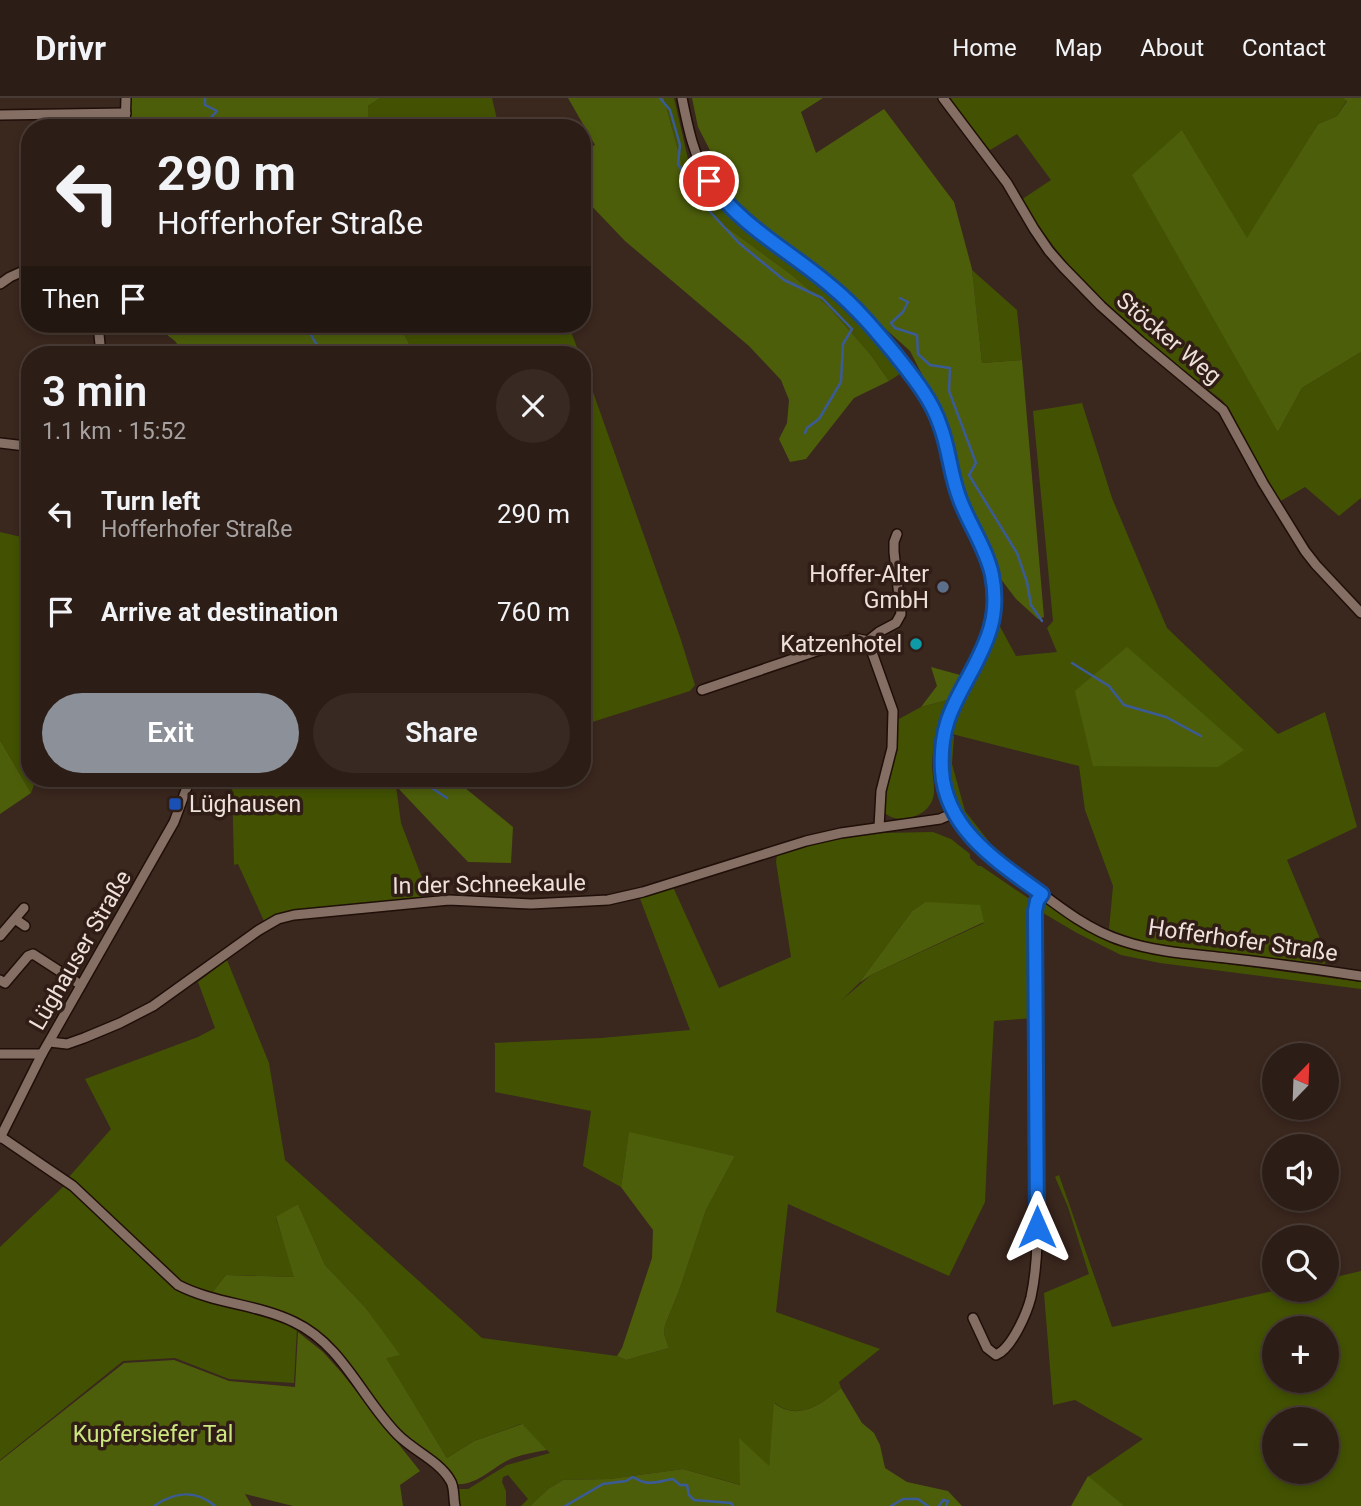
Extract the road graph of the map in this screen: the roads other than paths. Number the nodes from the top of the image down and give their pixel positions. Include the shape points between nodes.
1 (126, 98) edge
2 (682, 98) edge
3 (943, 98) edge
4 (126, 113) junction
5 (0, 115) edge
6 (126, 119) edge
7 (21, 272) edge
8 (0, 284) edge
9 (0, 443) edge
10 (21, 445) edge
11 (897, 534) dead end
12 (1361, 613) edge
13 (868, 641) junction
14 (702, 690) dead end
15 (187, 787) edge
16 (954, 813) junction
17 (879, 827) junction
18 (1042, 894) junction
19 (24, 908) dead end
20 (15, 919) junction
21 (25, 926) dead end
22 (0, 936) edge
23 (1361, 976) edge
24 (0, 980) edge
25 (81, 985) junction
26 (50, 1042) junction
27 (0, 1054) edge
28 (42, 1054) junction
29 (0, 1138) edge
30 (973, 1318) dead end
31 (455, 1506) edge

1 - 4 street
2 - 16 street, Hofferhofer Straße via 701,168 718,194 852,305 917,383 941,425 958,494 989,563 995,601 986,643 956,701 942,746 943,777
3 - 12 street, Stöcker Weg via 1063,267 1130,332 1223,410 1306,551
4 - 5 street
4 - 6 street
7 - 8 street
9 - 10 street
11 - 13 street via 894,552 901,614 896,623
13 - 14 street via 846,641
13 - 17 street via 893,712
15 - 25 street, Lüghauser Straße via 168,834
16 - 17 street, In der Schneekaule
16 - 18 street, Hofferhofer Straße via 987,853
17 - 26 street, In der Schneekaule via 806,841 608,900 542,904 428,901 278,919 152,1006 67,1044
18 - 23 street, Hofferhofer Straße via 1091,927 1140,946
18 - 30 street via 1035,911 1037,1227 1032,1288 1026,1313 1001,1353 986,1348
19 - 20 street
20 - 21 street
20 - 22 street
24 - 25 street via 5,983 33,954
25 - 26 street, Lüghauser Straße
26 - 28 street, Lüghauser Straße
27 - 28 street
28 - 29 street, Lüghauser Straße
29 - 31 street via 73,1186 178,1285 216,1300 269,1312 310,1331 332,1349 398,1436 447,1476

